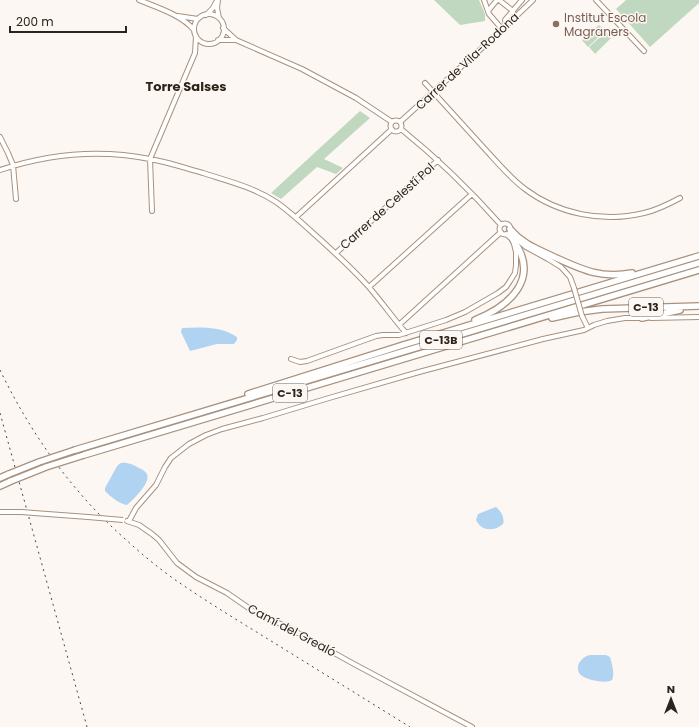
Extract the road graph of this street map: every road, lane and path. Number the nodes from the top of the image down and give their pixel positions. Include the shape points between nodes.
1 (139, 0) edge
2 (218, 0) edge
3 (484, 0) edge
4 (498, 0) edge
5 (522, 0) edge
6 (534, 0) edge
7 (596, 0) edge
8 (488, 11) junction
9 (514, 11) junction
10 (206, 14) junction
11 (178, 16) junction
12 (198, 19) junction
13 (219, 19) junction
14 (506, 24) junction
15 (223, 28) junction
16 (502, 29) junction
17 (194, 30) junction
18 (196, 36) junction
19 (218, 40) junction
20 (236, 40) junction
21 (644, 51) dead end
22 (425, 83) dead end
23 (433, 92) junction
24 (392, 122) junction
25 (400, 122) junction
26 (392, 129) junction
27 (401, 129) junction
28 (0, 137) edge
29 (150, 159) junction
30 (438, 160) junction
31 (14, 165) junction
32 (0, 170) edge
33 (472, 194) junction
34 (680, 198) dead end
35 (16, 199) dead end
36 (152, 211) dead end
37 (296, 217) junction
38 (501, 225) junction
39 (506, 232) junction
40 (512, 240) junction
41 (336, 253) junction
42 (699, 256) edge
43 (683, 261) junction
44 (699, 263) edge
45 (699, 270) edge
46 (369, 288) junction
47 (698, 306) edge
48 (699, 317) edge
49 (642, 318) junction
50 (400, 324) junction
51 (588, 328) junction
52 (496, 331) junction
53 (406, 333) junction
54 (371, 355) junction
55 (291, 359) dead end
56 (182, 418) junction
57 (0, 478) edge
58 (0, 486) edge
59 (0, 512) edge
60 (129, 521) junction
61 (472, 727) edge

1 - 11 street
2 - 10 street
2 - 13 street
3 - 8 street
4 - 8 street
4 - 9 street
5 - 9 street
6 - 14 street, Carrer de Vila-Rodona
7 - 21 street
8 - 16 street
9 - 14 street via 506,20
10 - 12 street
10 - 13 street
11 - 12 street
11 - 17 street
12 - 17 street
13 - 15 street
14 - 16 street, Carrer de Vila-Rodona
15 - 19 street
15 - 20 street
16 - 23 street, Carrer de Vila-Rodona
17 - 18 street
18 - 19 street via 205,43
18 - 29 street via 195,53
19 - 20 street
20 - 24 street via 321,78
22 - 23 street
23 - 25 street, Carrer de Vila-Rodona
23 - 34 street via 512,178 532,194 555,206 588,216 622,216 649,212
24 - 25 street
24 - 26 street
25 - 27 street
26 - 27 street
26 - 37 street
27 - 30 street
28 - 31 street
29 - 31 street via 115,154 81,154
29 - 36 street
29 - 37 street via 246,187 273,200
30 - 33 street
30 - 41 street, Carrer de Celestí Pol
31 - 32 street
31 - 35 street
33 - 38 street
33 - 46 street
37 - 41 street
38 - 39 street via 499,229
38 - 39 street via 506,223 509,226
39 - 40 street
39 - 43 highway via 532,247 598,274 628,274
39 - 50 street
39 - 51 street, bridge via 561,267 570,277
40 - 53 street via 516,252 516,269 503,289 461,314
40 - 54 highway via 522,258 523,274 518,289 503,304 466,323 382,349
41 - 46 street
42 - 43 highway, C-13
43 - 54 highway, C-13
44 - 56 highway, C-13B
45 - 52 highway
46 - 50 street
47 - 49 highway
47 - 52 highway, C-13 via 590,310 504,332
48 - 49 street
49 - 51 street via 607,321
50 - 53 street
51 - 60 street via 419,372 206,435 185,446 171,458 156,485 136,508
52 - 58 highway, C-13, bridge via 84,455
53 - 55 street via 376,336 307,361
54 - 56 highway, C-13 via 189,413
56 - 57 highway, C-13, bridge via 75,450
59 - 60 street, Camí del Grealó, bridge
60 - 61 street, Camí del Grealó via 152,534 177,563 196,577 227,593 253,611

